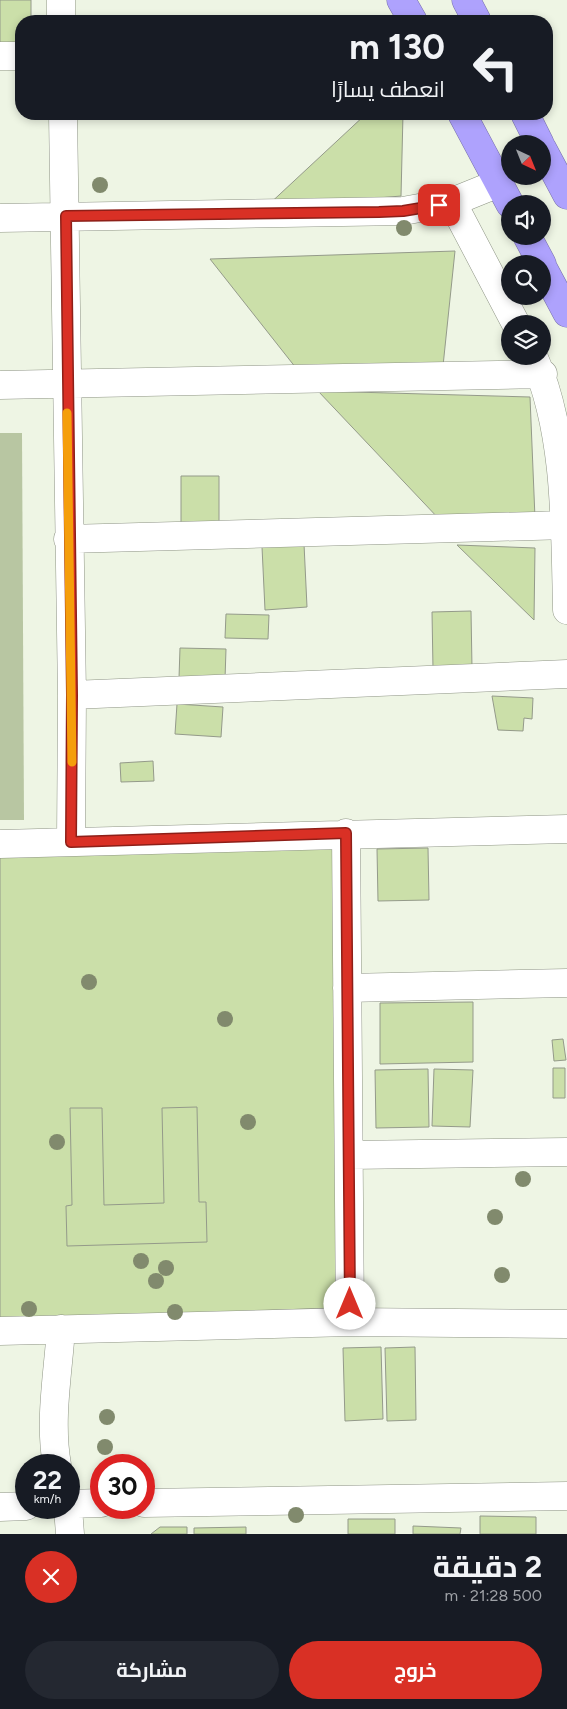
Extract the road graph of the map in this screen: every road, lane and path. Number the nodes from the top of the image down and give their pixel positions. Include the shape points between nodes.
1 (61, 0) edge
2 (401, 0) edge
3 (466, 0) edge
4 (61, 15) edge
5 (410, 15) edge
6 (474, 15) edge
7 (0, 56) edge
8 (15, 56) edge
9 (63, 120) edge
10 (465, 120) edge
11 (528, 120) edge
12 (536, 135) edge
13 (551, 165) edge
14 (505, 193) edge
15 (567, 195) edge
16 (452, 202) junction
17 (66, 216) junction
18 (0, 218) edge
19 (551, 282) edge
20 (567, 313) edge
21 (511, 315) edge
22 (538, 365) edge
23 (66, 383) junction
24 (0, 385) edge
25 (566, 525) edge
26 (68, 539) junction
27 (567, 610) edge
28 (567, 674) edge
29 (72, 695) junction
30 (567, 829) edge
31 (346, 833) junction
32 (71, 842) junction
33 (0, 844) edge
34 (567, 983) edge
35 (347, 988) junction
36 (567, 1152) edge
37 (350, 1155) junction
38 (350, 1322) junction
39 (567, 1324) edge
40 (61, 1330) junction
41 (0, 1331) edge
42 (55, 1454) edge
43 (567, 1496) edge
44 (155, 1503) edge
45 (15, 1506) edge
46 (0, 1507) edge
47 (69, 1519) edge
48 (70, 1534) edge

1 - 4 street
2 - 5 highway
3 - 6 highway
7 - 8 street
9 - 17 street
10 - 14 highway
11 - 12 highway
13 - 15 highway
14 - 16 street
16 - 17 street via 387,212
16 - 21 street
17 - 18 street
17 - 23 street
19 - 20 highway
22 - 23 street
22 - 25 street via 560,425
23 - 24 street
23 - 26 street
25 - 26 street
25 - 27 street
26 - 29 street
28 - 29 street
29 - 32 street
30 - 31 street
31 - 32 street
31 - 35 street
32 - 33 street
34 - 35 street
35 - 37 street
36 - 37 street
37 - 38 street
38 - 39 street
38 - 40 street
40 - 41 street
40 - 42 street
43 - 44 street
45 - 46 street
47 - 48 street

